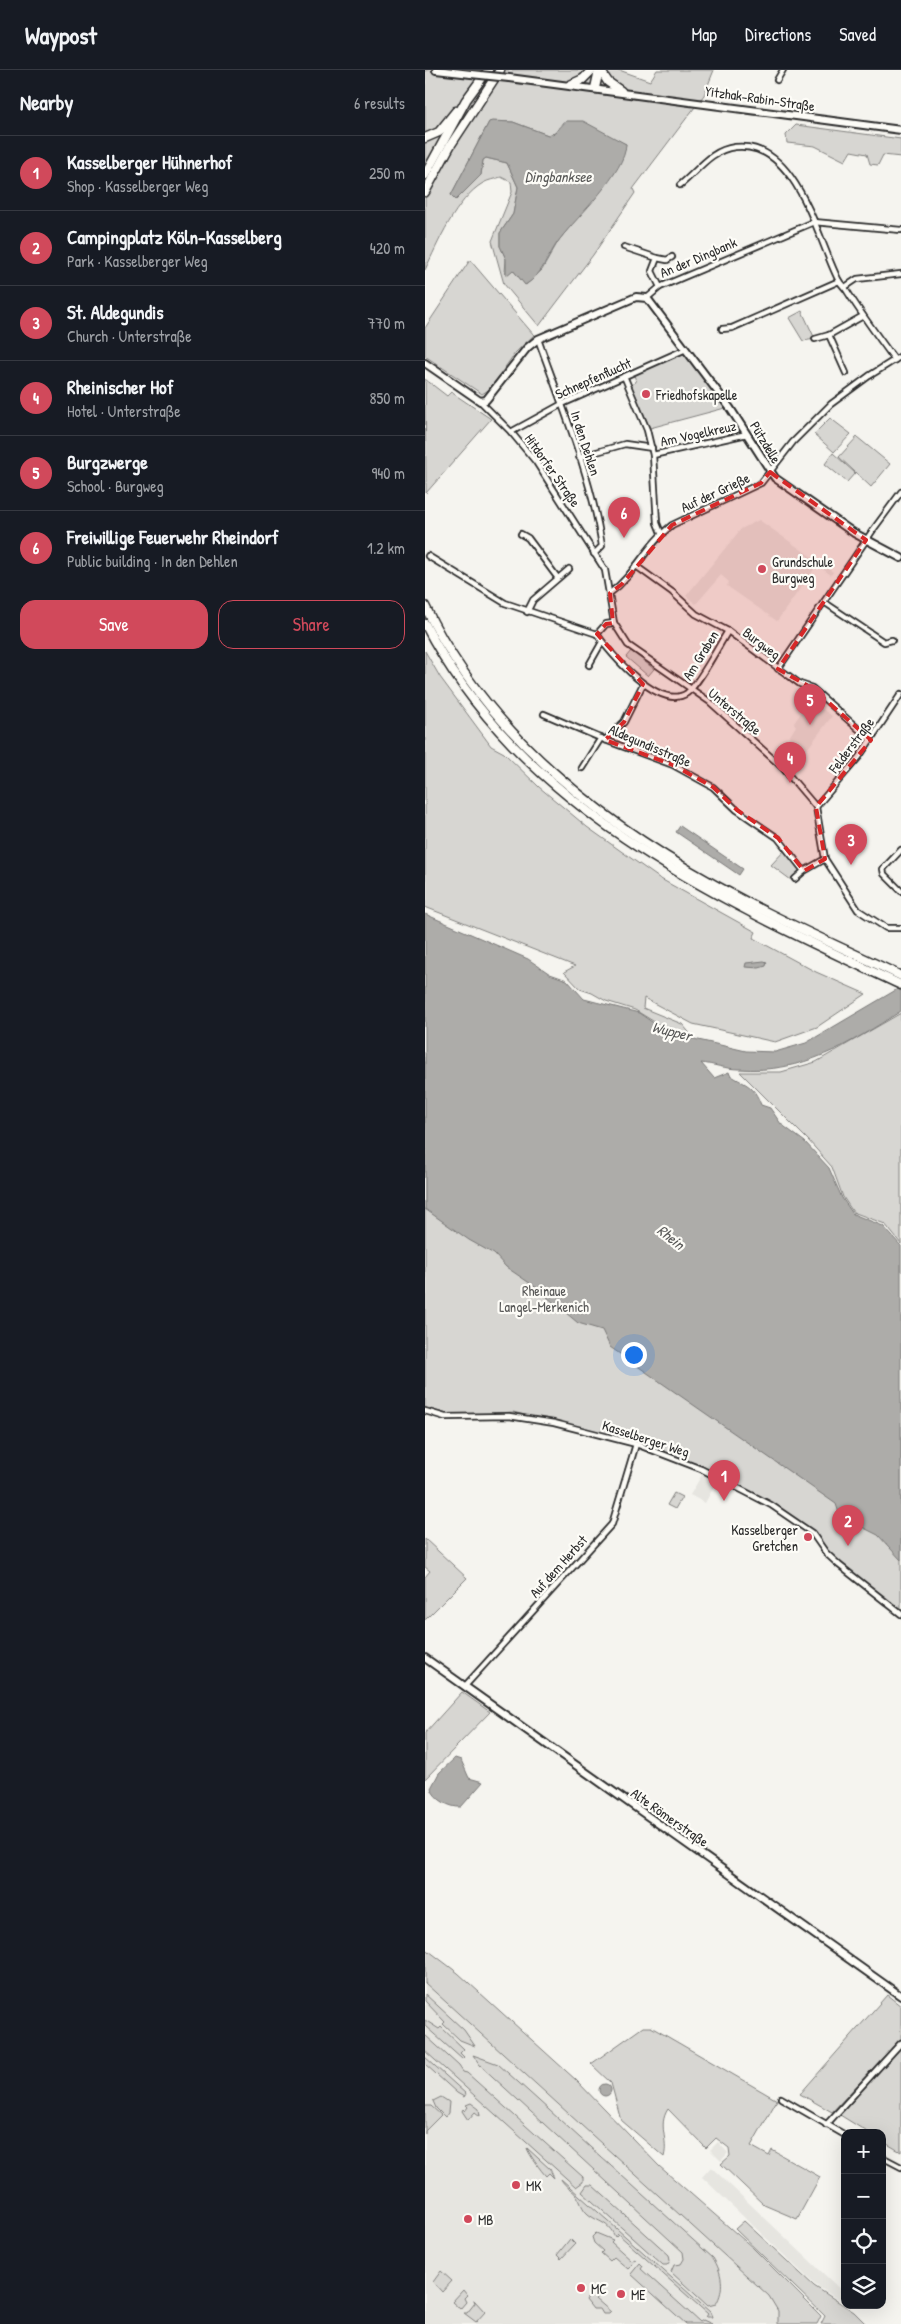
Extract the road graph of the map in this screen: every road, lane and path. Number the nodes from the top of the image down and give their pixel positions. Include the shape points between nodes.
1 (436, 70) edge
2 (487, 70) edge
3 (500, 70) edge
4 (593, 70) edge
5 (600, 70) edge
6 (783, 70) edge
7 (777, 80) dead end
8 (570, 86) junction
9 (595, 88) junction
10 (621, 92) junction
11 (466, 100) junction
12 (901, 130) edge
13 (425, 138) edge
14 (425, 175) edge
15 (680, 186) dead end
16 (425, 192) edge
17 (814, 222) junction
18 (901, 230) edge
19 (624, 247) dead end
20 (657, 258) junction
21 (672, 258) dead end
22 (901, 274) edge
23 (839, 281) junction
24 (660, 287) junction
25 (845, 287) junction
26 (647, 298) junction
27 (863, 316) junction
28 (722, 329) dead end
29 (829, 335) junction
30 (538, 339) junction
31 (815, 339) dead end
32 (686, 349) junction
33 (901, 356) edge
34 (895, 360) junction
35 (425, 363) edge
36 (846, 373) dead end
37 (624, 376) junction
38 (480, 401) junction
39 (561, 404) junction
40 (511, 432) junction
41 (747, 434) junction
42 (652, 448) junction
43 (653, 454) junction
44 (579, 456) junction
45 (769, 472) junction
46 (901, 492) edge
47 (661, 533) junction
48 (521, 534) dead end
49 (866, 540) junction
50 (595, 554) junction
51 (428, 556) dead end
52 (901, 558) edge
53 (636, 566) junction
54 (569, 569) dead end
55 (557, 578) junction
56 (610, 593) junction
57 (824, 602) junction
58 (425, 606) edge
59 (527, 612) junction
60 (614, 623) junction
61 (425, 624) edge
62 (728, 631) junction
63 (597, 634) junction
64 (891, 640) dead end
65 (602, 642) junction
66 (589, 665) dead end
67 (778, 669) junction
68 (643, 684) junction
69 (691, 690) junction
70 (901, 694) edge
71 (544, 714) dead end
72 (603, 739) junction
73 (871, 740) junction
74 (582, 768) dead end
75 (816, 807) junction
76 (901, 850) edge
77 (825, 860) junction
78 (804, 871) junction
79 (795, 879) dead end
80 (901, 890) edge
81 (901, 928) edge
82 (901, 976) edge
83 (901, 985) edge
84 (425, 1411) edge
85 (636, 1444) junction
86 (901, 1614) edge
87 (425, 1658) edge
88 (465, 1686) junction
89 (901, 1996) edge
90 (901, 2043) edge
91 (781, 2098) dead end
92 (826, 2125) junction
93 (841, 2133) edge
94 (886, 2158) edge
95 (901, 2167) edge

1 - 8 street, Yitzhak-Rabin-Straße, bridge
2 - 11 highway
3 - 16 highway via 450,146
4 - 8 highway
4 - 9 highway
5 - 9 highway
5 - 10 highway
6 - 7 street
8 - 9 street, Yitzhak-Rabin-Straße
9 - 10 street, Yitzhak-Rabin-Straße
10 - 12 street, Yitzhak-Rabin-Straße
11 - 13 highway via 439,132
11 - 14 highway
15 - 17 street via 720,151 736,147 755,149 769,156 790,175 801,191
17 - 18 street, An der Dingbank
17 - 23 street
17 - 24 street, An der Dingbank
19 - 20 street via 642,250
20 - 21 street
20 - 24 street via 651,271
22 - 25 street via 857,278
23 - 25 street
23 - 28 street via 732,328
24 - 26 street, An der Dingbank
25 - 27 street
26 - 30 street via 630,299
26 - 32 street, Pützdelle
27 - 29 street
27 - 34 street
29 - 31 street
29 - 36 street
30 - 38 street via 527,348 491,397
30 - 39 street, In den Dehlen
32 - 37 street, Schnepfenflucht
32 - 41 street, Pützdelle
33 - 34 street, Auf der Grieße
34 - 45 street, Auf der Grieße via 831,404
35 - 38 street, Hitdorfer Straße
37 - 39 street, Schnepfenflucht
37 - 42 street
38 - 40 street, Hitdorfer Straße
39 - 40 street, Schnepfenflucht
39 - 44 street, In den Dehlen
40 - 50 street, Hitdorfer Straße via 536,462
41 - 43 street, Am Vogelkreuz
41 - 45 street, Pützdelle
42 - 43 street
42 - 44 street, Am Vogelkreuz via 625,444
43 - 47 street via 657,522
44 - 50 street, In den Dehlen via 602,546
45 - 47 street, Auf der Grieße via 761,483 671,525
45 - 49 street, Pützdelle
46 - 49 street
47 - 53 street, Auf der Grieße
48 - 55 street via 528,538
49 - 52 street, Pützdelle
49 - 57 street
50 - 56 street, Hitdorfer Straße via 605,570
51 - 59 street via 505,603
53 - 56 street, Auf der Grieße
53 - 62 street, Burgweg via 696,614
54 - 55 street
55 - 59 street via 549,589 533,600
56 - 60 street, Hitdorfer Straße
57 - 64 street via 883,642
57 - 67 street
58 - 82 highway via 456,661 495,713 588,801 655,849 739,898
59 - 63 street
60 - 63 street via 606,624
60 - 69 street, Unterstraße via 628,645
61 - 83 highway via 453,672 500,731 606,826 716,896
62 - 67 street, Burgweg
62 - 69 street, Am Graben
63 - 65 street, Unterstraße
65 - 66 street
65 - 68 street, Unterstraße
67 - 73 street, Burgweg via 812,688
68 - 69 street, Unterstraße via 662,694 679,696
68 - 72 street via 624,722
69 - 75 street, Unterstraße via 710,702 782,767
70 - 73 street, Felderstraße
71 - 72 street, Aldegundisstraße
72 - 74 street
72 - 78 street, Aldegundisstraße via 673,764 713,787 737,810 778,838
73 - 75 street, Felderstraße
75 - 77 street
76 - 80 street via 883,869
77 - 78 street
77 - 81 street via 858,910 886,928
78 - 79 street
84 - 85 street, Kasselberger Weg via 445,1417 521,1417
85 - 86 street, Kasselberger Weg via 701,1469 771,1505 812,1533 833,1559
85 - 88 street, Auf dem Herbst via 612,1524
87 - 88 street, Alte Römerstraße
88 - 89 street, Alte Römerstraße
90 - 92 street
91 - 92 street
92 - 93 street
94 - 95 street

